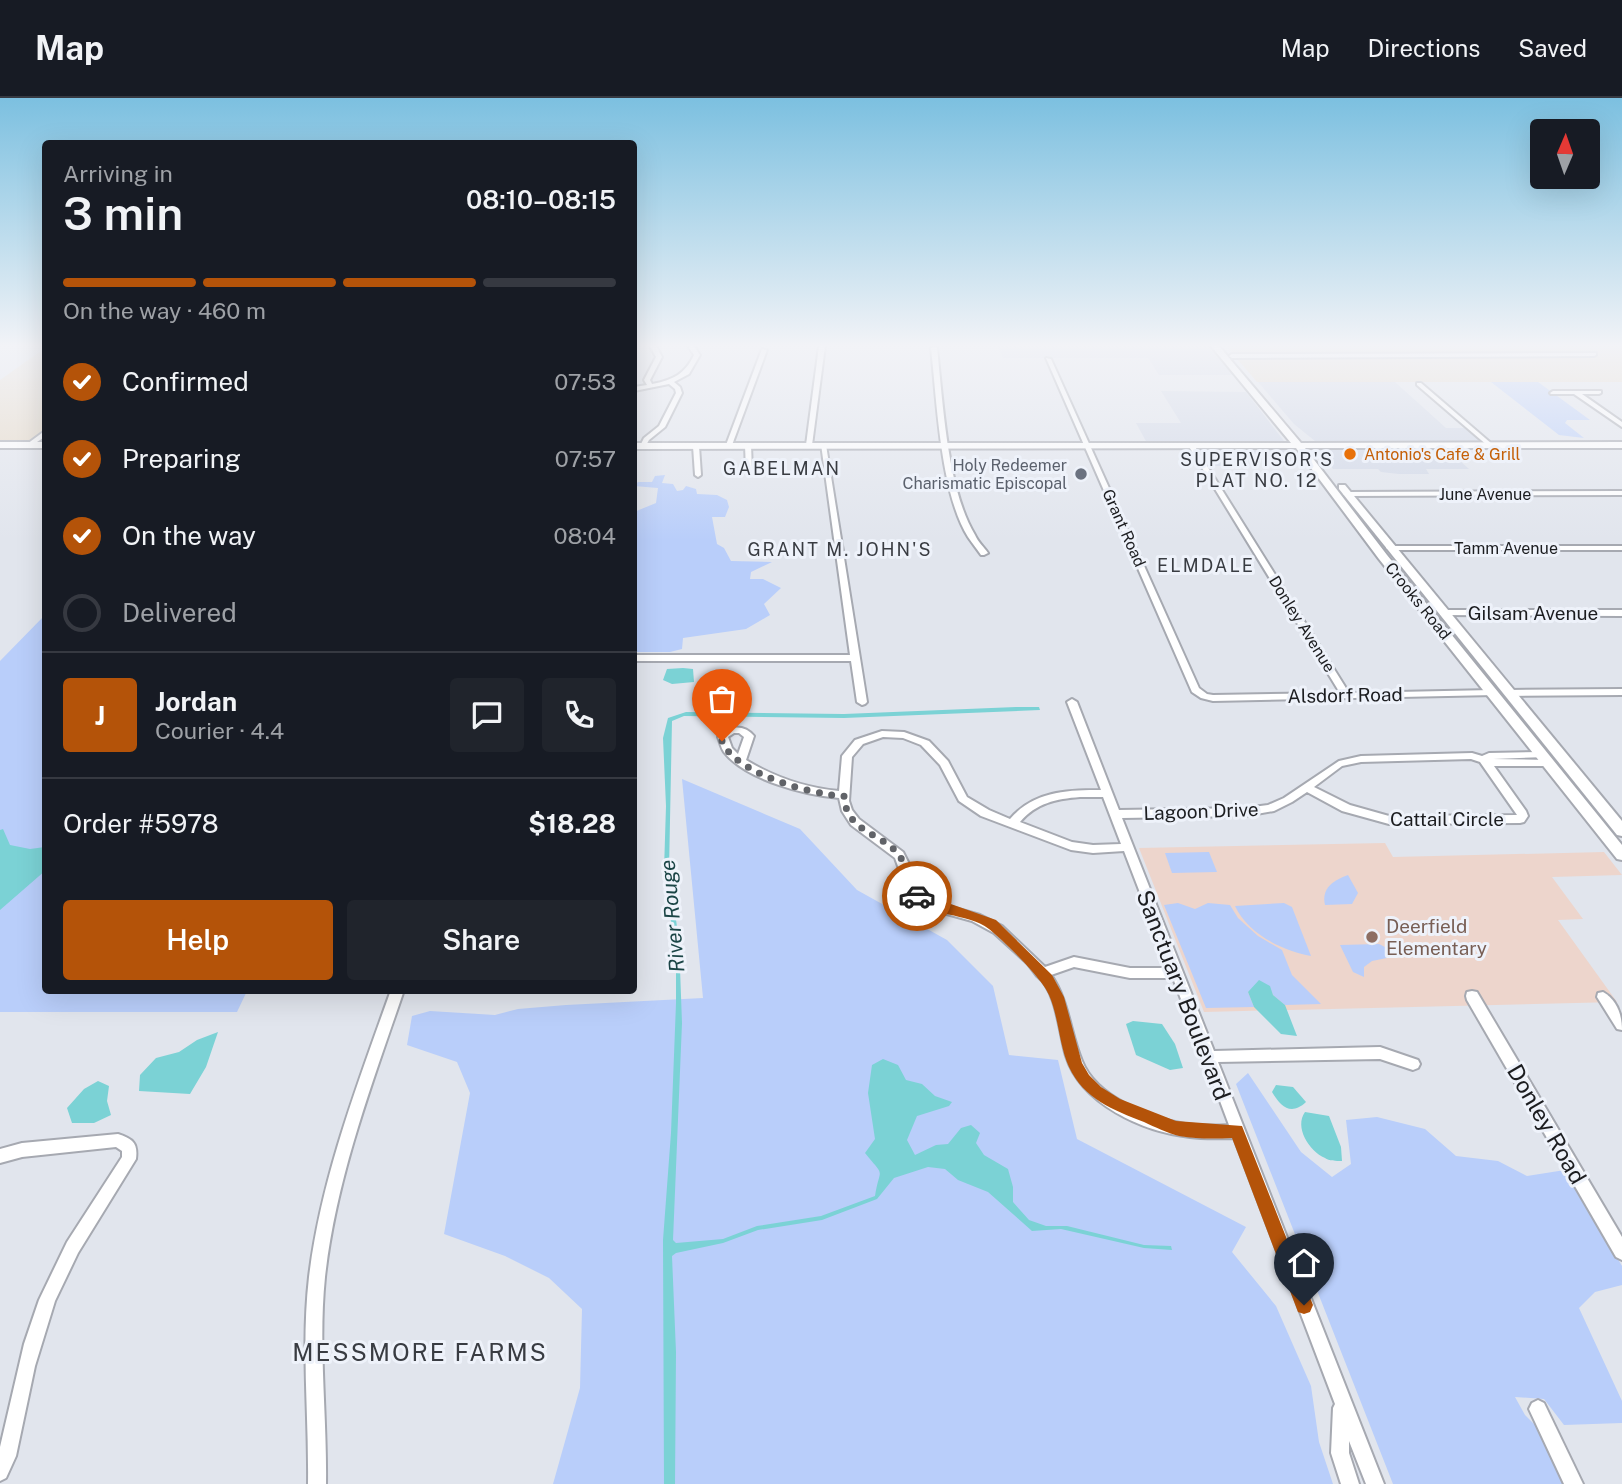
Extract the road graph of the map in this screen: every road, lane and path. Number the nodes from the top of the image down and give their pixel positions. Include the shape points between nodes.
1 (670, 411) edge
2 (742, 411) edge
3 (814, 411) edge
4 (940, 411) edge
5 (1071, 411) edge
6 (1269, 411) edge
7 (1278, 411) edge
8 (1450, 411) edge
9 (1598, 411) edge
10 (1621, 429) edge
11 (39, 443) edge
12 (0, 445) edge
13 (748, 445) junction
14 (809, 445) junction
15 (823, 445) junction
16 (944, 445) junction
17 (1087, 445) junction
18 (1191, 445) junction
19 (1303, 445) junction
20 (1490, 445) junction
21 (1622, 445) edge
22 (638, 446) edge
23 (696, 446) junction
24 (729, 446) junction
25 (749, 471) dead end
26 (698, 475) dead end
27 (1332, 490) junction
28 (1347, 494) junction
29 (1622, 494) edge
30 (1348, 511) junction
31 (1363, 514) junction
32 (1391, 548) junction
33 (1622, 548) edge
34 (984, 553) dead end
35 (1425, 609) junction
36 (1622, 612) edge
37 (1443, 613) junction
38 (1460, 653) junction
39 (637, 658) edge
40 (855, 658) junction
41 (1481, 658) junction
42 (1622, 692) edge
43 (1492, 693) junction
44 (1509, 693) junction
45 (1200, 695) joint
46 (1346, 695) junction
47 (862, 702) dead end
48 (1072, 702) dead end
49 (1483, 759) junction
50 (1545, 759) junction
51 (741, 761) dead end
52 (1564, 782) junction
53 (1306, 787) junction
54 (1588, 790) junction
55 (1107, 793) junction
56 (844, 796) junction
57 (1115, 814) junction
58 (1012, 824) junction
59 (1622, 831) edge
60 (1128, 847) junction
61 (1622, 855) edge
62 (1041, 973) junction
63 (1176, 973) junction
64 (397, 994) edge
65 (1472, 996) dead end
66 (1603, 997) dead end
67 (1622, 1024) edge
68 (1208, 1057) junction
69 (1413, 1065) dead end
70 (1237, 1131) junction
71 (0, 1156) edge
72 (1621, 1248) edge
73 (1342, 1405) junction
74 (1538, 1409) dead end
75 (0, 1472) edge
76 (317, 1484) edge
77 (1350, 1484) edge
78 (1375, 1484) edge
79 (1574, 1484) edge

1 - 22 street via 662,427
2 - 24 street
3 - 14 street
4 - 16 street
5 - 17 street, Grant Road
6 - 19 main road, Crooks Road
7 - 19 main road, Crooks Road
8 - 20 street
9 - 10 street
11 - 12 main road
13 - 14 main road
13 - 24 main road
13 - 25 street
14 - 15 main road
15 - 16 main road
15 - 40 street
16 - 17 main road
16 - 34 street via 971,540
17 - 18 main road
17 - 45 street, Grant Road
18 - 19 main road
18 - 46 street, Donley Avenue
19 - 20 main road
19 - 27 main road, Crooks Road
19 - 28 main road, Crooks Road via 1318,456
20 - 21 main road
22 - 23 main road
23 - 24 main road
23 - 26 street
27 - 28 main road
27 - 30 main road, Crooks Road
28 - 29 street, June Avenue
28 - 31 main road, Crooks Road
30 - 31 main road
30 - 35 main road, Crooks Road
31 - 32 main road, Crooks Road
32 - 33 street, Tamm Avenue
32 - 37 main road, Crooks Road
35 - 37 main road
35 - 38 main road, Crooks Road
36 - 37 street, Gilsam Avenue
37 - 41 main road, Crooks Road
38 - 41 main road
38 - 43 main road, Crooks Road
39 - 40 street
40 - 47 street
41 - 44 main road, Crooks Road
42 - 44 street
43 - 46 street, Alsdorf Road
43 - 50 main road, Crooks Road
44 - 54 main road, Crooks Road
45 - 46 street, Alsdorf Road
48 - 55 street, Sanctuary Boulevard
49 - 50 street, Lagoon Drive via 1494,763
49 - 53 street, Lagoon Drive via 1361,759 1339,765
49 - 53 street, Cattail Circle via 1521,811 1520,819 1389,820 1346,808
50 - 52 main road, Crooks Road
51 - 56 street via 811,792
52 - 54 main road
52 - 61 main road, Crooks Road
53 - 57 street, Lagoon Drive via 1280,805 1261,810
54 - 59 main road, Crooks Road
55 - 57 street, Sanctuary Boulevard
55 - 58 street via 1043,798 1027,806
56 - 58 street via 847,756 854,746 875,736 904,735 934,751 969,803
56 - 62 street via 855,822 902,860 918,897 992,924
57 - 60 street, Sanctuary Boulevard
58 - 60 street via 1082,848
60 - 63 street, Sanctuary Boulevard
62 - 63 street via 1074,962 1130,973
62 - 70 street via 1057,997 1075,1064 1096,1092 1175,1128
63 - 68 street, Sanctuary Boulevard
64 - 76 street via 344,1144 319,1268 313,1357
65 - 72 street, Donley Road
66 - 67 street
68 - 69 street via 1380,1053
68 - 70 street, Sanctuary Boulevard
70 - 73 street, Sanctuary Boulevard
71 - 75 street via 118,1140 130,1148 129,1159 73,1244 46,1302
73 - 77 street, Sanctuary Boulevard via 1340,1453
73 - 78 street, Sanctuary Boulevard
74 - 79 street

